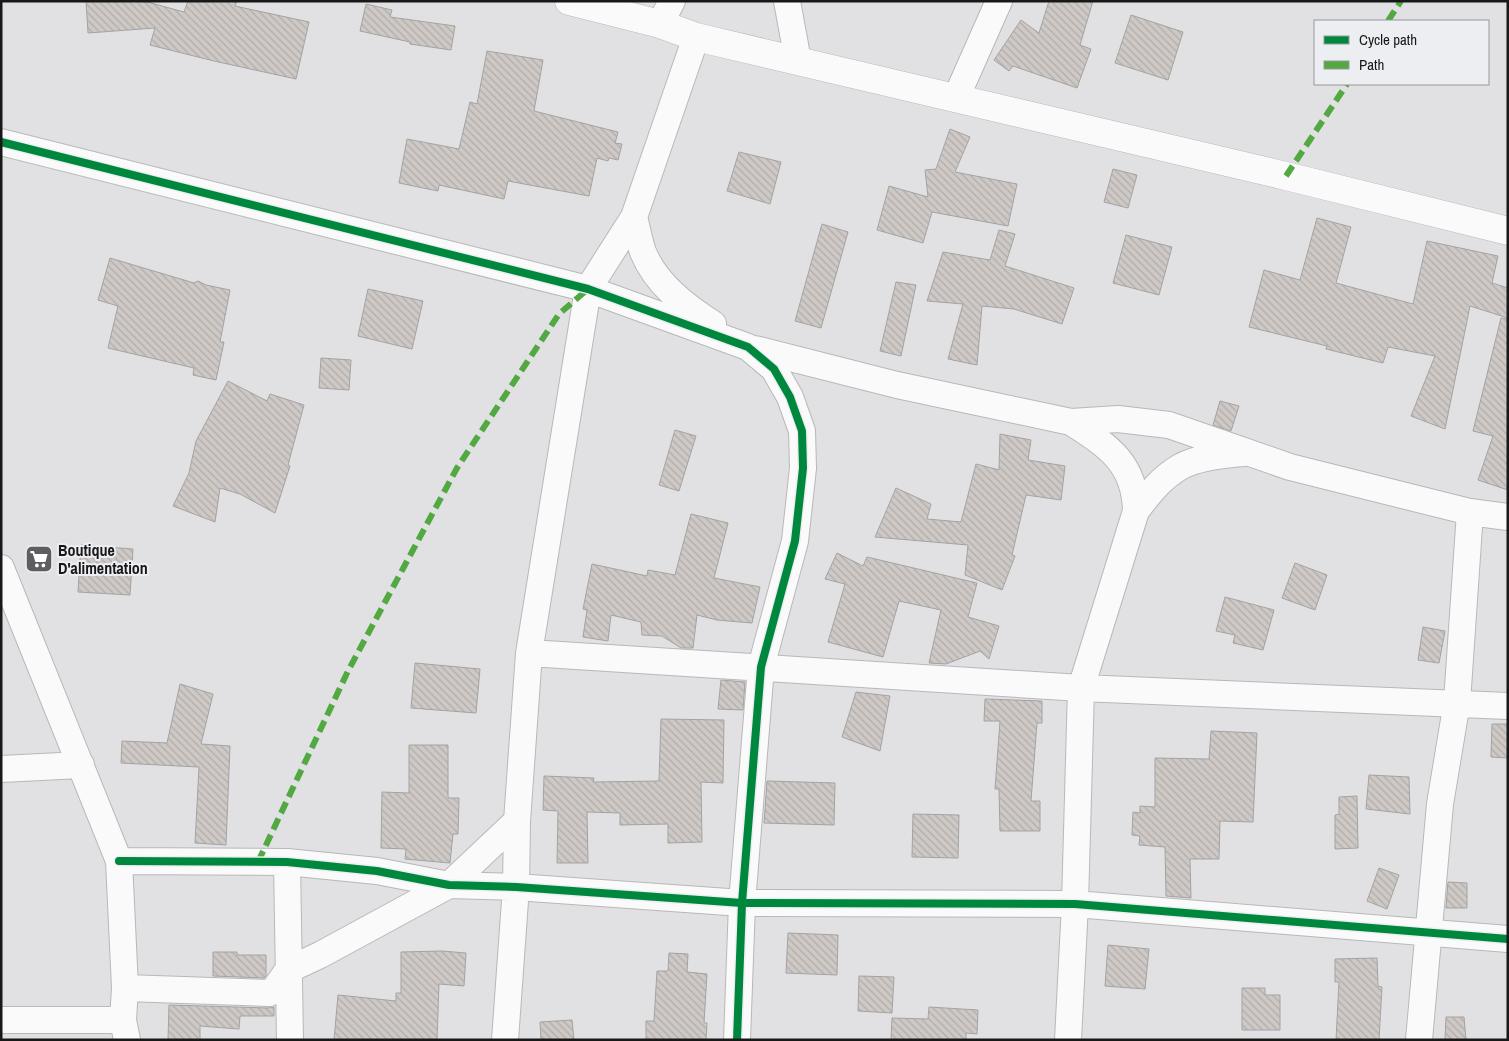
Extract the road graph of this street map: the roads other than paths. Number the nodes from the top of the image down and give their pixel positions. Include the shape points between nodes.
1 (569, 1) edge
2 (788, 1) edge
3 (1000, 1) edge
4 (666, 13) edge
5 (696, 37) junction
6 (798, 61) junction
7 (956, 98) junction
8 (1, 142) edge
9 (634, 217) junction
10 (1508, 231) edge
11 (588, 289) junction
12 (748, 347) junction
13 (1071, 422) junction
14 (1248, 452) junction
15 (1136, 511) junction
16 (1470, 512) junction
17 (1508, 517) edge
18 (1, 568) edge
19 (529, 653) junction
20 (761, 667) junction
21 (1081, 688) junction
22 (1457, 702) junction
23 (1508, 706) edge
24 (81, 764) junction
25 (1, 769) edge
26 (517, 821) junction
27 (119, 861) junction
28 (286, 862) junction
29 (449, 885) junction
30 (516, 887) junction
31 (742, 903) junction
32 (1075, 904) junction
33 (1428, 932) junction
34 (1508, 939) edge
35 (288, 970) junction
36 (125, 988) junction
37 (1, 1020) edge
38 (125, 1030) edge
39 (290, 1040) edge
40 (505, 1040) edge
41 (737, 1040) edge
42 (1068, 1040) edge
43 (1419, 1040) edge

1 - 4 main road
2 - 6 street
3 - 7 street
4 - 5 main road
5 - 6 main road
5 - 9 street
6 - 7 main road
7 - 10 main road
8 - 11 street
9 - 11 street
9 - 12 street via 643,252 661,282 690,309
11 - 12 street
11 - 19 street
12 - 13 street via 897,385
12 - 20 street via 774,369 790,397 802,431 803,468 795,541
13 - 14 street via 1118,419 1169,425
13 - 15 street via 1117,457 1130,478
14 - 15 street via 1210,457 1180,467 1154,487
14 - 16 street via 1290,467
15 - 21 street
16 - 17 street
16 - 22 street
18 - 24 street
19 - 20 street
19 - 26 street
20 - 21 street
20 - 31 street
21 - 22 street
21 - 32 street
22 - 23 street
22 - 33 street via 1440,804
24 - 25 street
24 - 27 street
26 - 29 street
26 - 30 street
27 - 28 street
27 - 36 street
28 - 29 street via 376,871
28 - 35 street
29 - 30 street
29 - 35 street
30 - 31 street
30 - 40 street
31 - 32 street
31 - 41 street
32 - 33 street
32 - 42 street
33 - 34 street
33 - 43 street
35 - 36 street via 269,993
35 - 39 street
36 - 38 street
37 - 38 street

